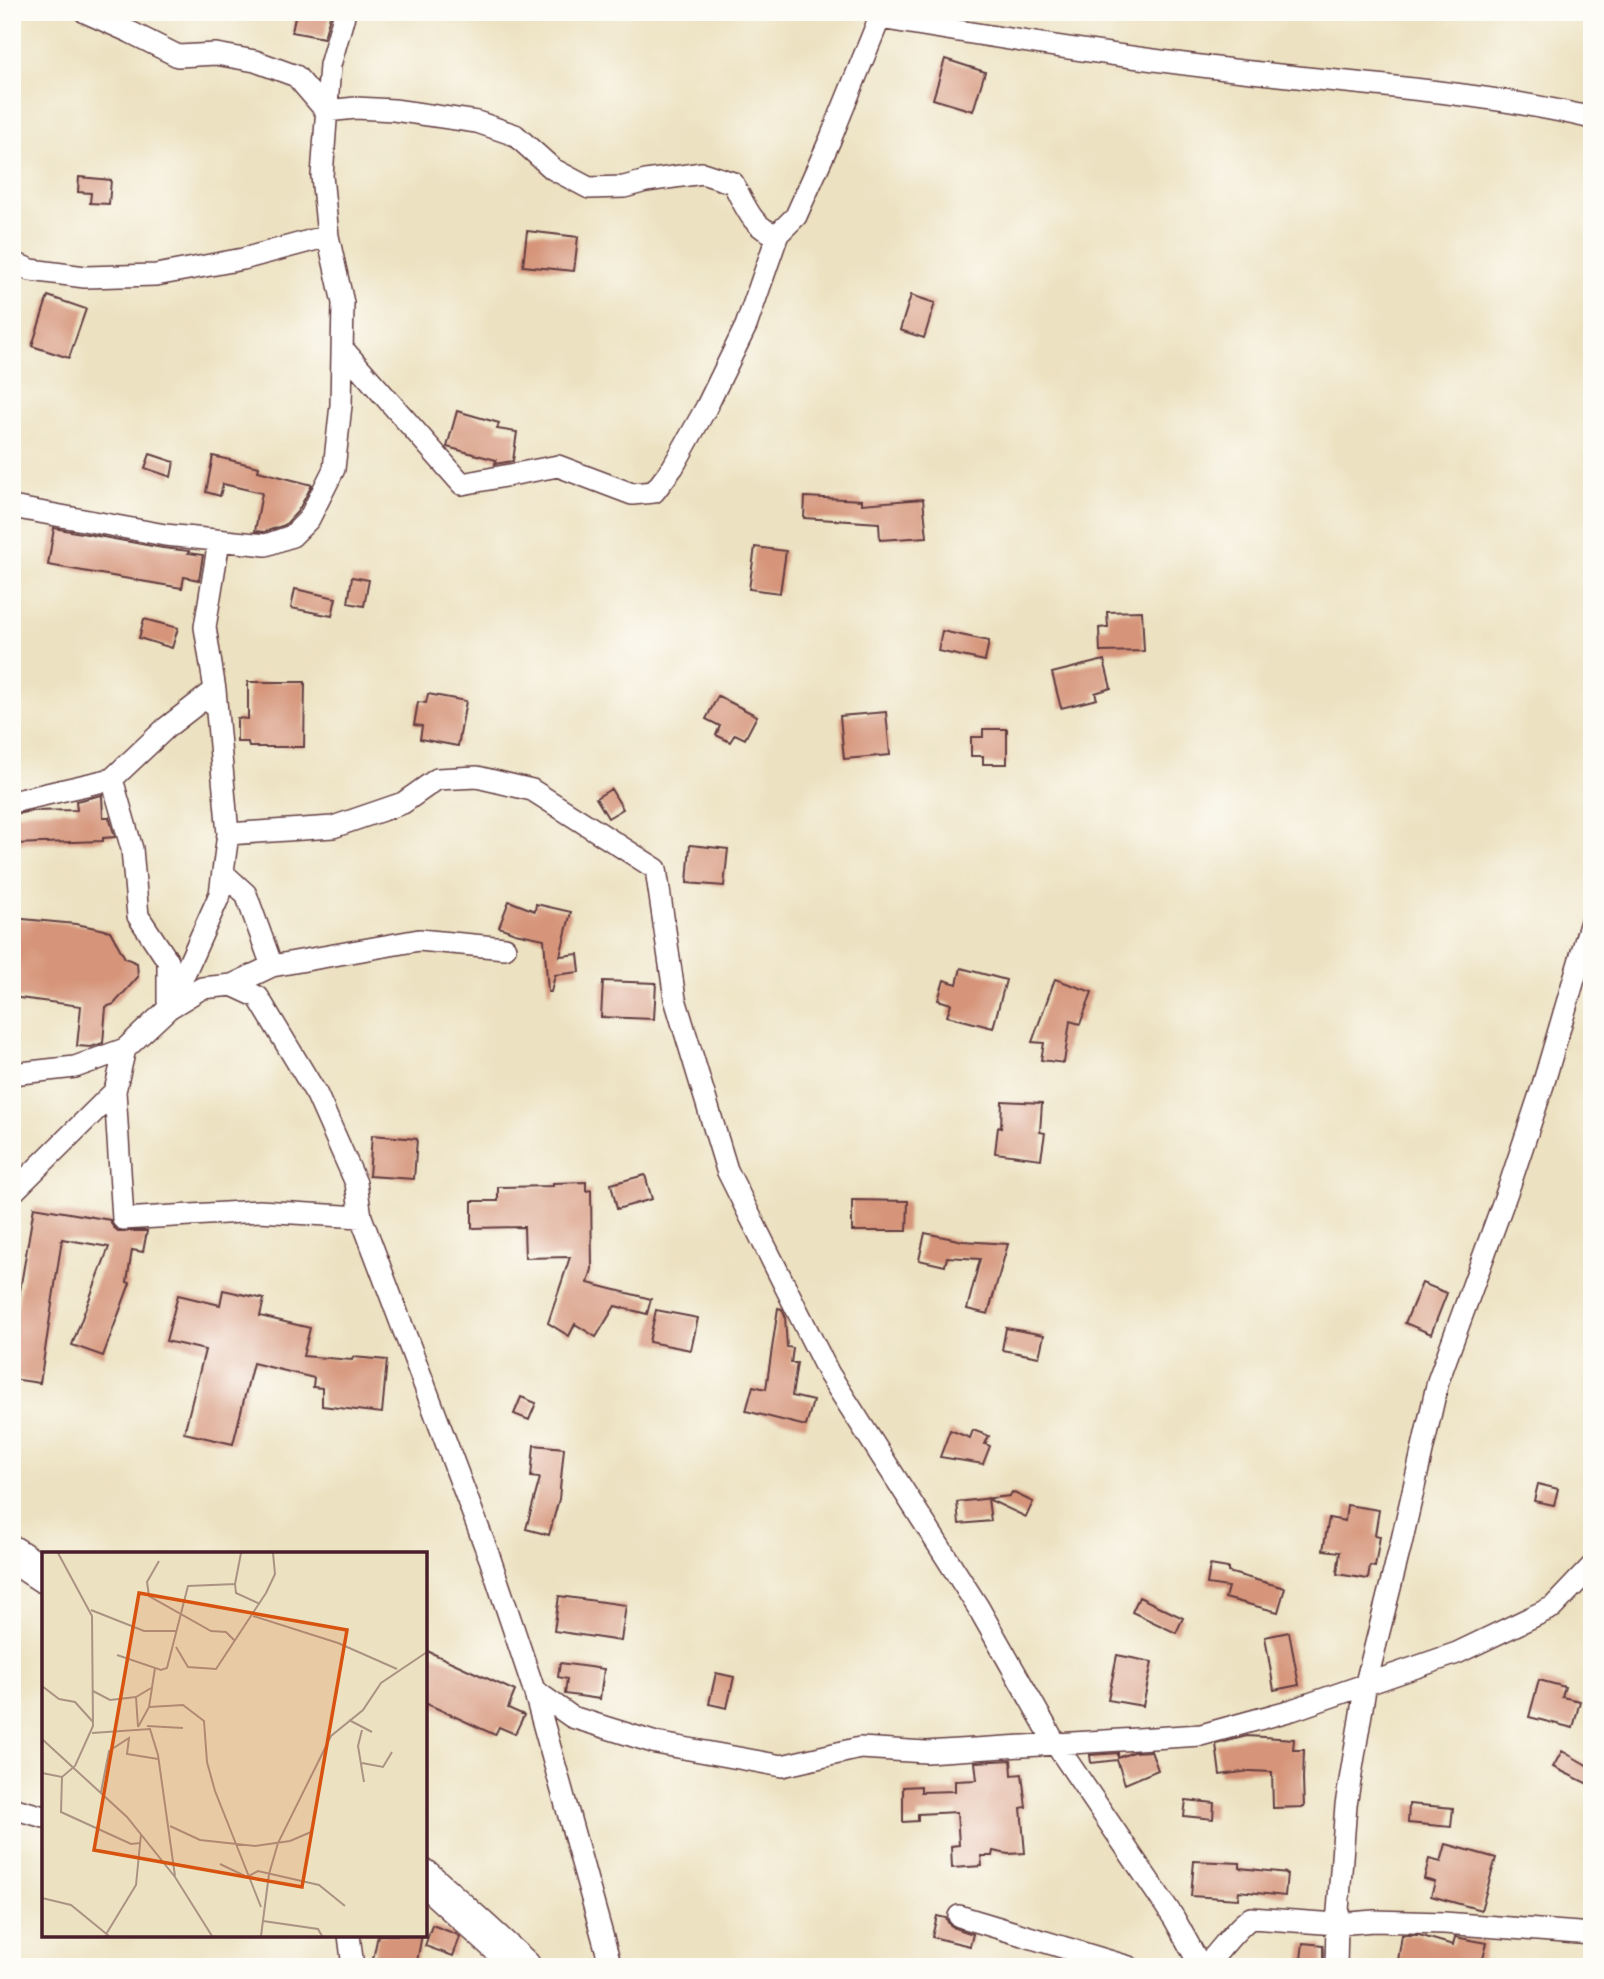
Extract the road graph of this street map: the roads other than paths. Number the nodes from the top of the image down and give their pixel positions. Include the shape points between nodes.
1 (85, 12) edge
2 (345, 12) edge
3 (881, 15) edge
4 (326, 111) junction
5 (1592, 118) edge
6 (778, 234) junction
7 (328, 236) junction
8 (12, 262) edge
9 (342, 348) junction
10 (12, 506) edge
11 (219, 541) junction
12 (215, 690) junction
13 (112, 779) junction
14 (12, 802) edge
15 (228, 834) junction
16 (223, 873) junction
17 (1592, 918) edge
18 (505, 948) dead end
19 (272, 966) junction
20 (232, 985) junction
21 (169, 1008) junction
22 (125, 1049) junction
23 (12, 1074) edge
24 (115, 1091) junction
25 (12, 1193) edge
26 (361, 1217) junction
27 (12, 1554) edge
28 (1592, 1566) edge
29 (42, 1574) edge
30 (1366, 1684) junction
31 (534, 1690) junction
32 (1055, 1743) junction
33 (12, 1808) edge
34 (42, 1816) edge
35 (427, 1880) edge
36 (959, 1916) dead end
37 (1337, 1924) junction
38 (1592, 1934) edge
39 (349, 1937) edge
40 (353, 1967) edge
41 (523, 1967) edge
42 (611, 1967) edge
43 (1129, 1967) edge
44 (1203, 1967) edge
45 (1336, 1967) edge

1 - 4 street via 178,56 216,54 255,61 296,76
2 - 4 street via 330,65
3 - 5 street via 1142,59 1410,89
3 - 6 street via 796,216
4 - 6 street via 394,110 477,122 515,135 553,169 589,188 624,187 702,173 733,183 752,219 769,233
4 - 7 street via 322,176
6 - 9 street via 747,326 680,456 654,492 632,494 558,466 462,484
7 - 8 street via 243,260 156,275 85,277 31,270
7 - 9 street via 343,303
9 - 11 street via 334,469 309,519 292,536 266,545
10 - 11 street
11 - 12 street via 205,627
12 - 13 street
12 - 15 street
13 - 14 street
13 - 21 street via 132,849 138,916 168,961
15 - 16 street
15 - 32 street via 333,827 403,803 437,779 477,777 532,789 656,869 675,999 727,1170 830,1374 978,1607
16 - 19 street via 246,894
16 - 21 street via 220,894
17 - 30 street via 1543,1085 1438,1381
18 - 19 street via 419,940
19 - 20 street
20 - 21 street via 202,988
20 - 26 street via 258,997 317,1095 356,1182
21 - 22 street
22 - 23 street via 75,1067
22 - 24 street
24 - 25 street
24 - 26 street via 123,1219 259,1211
26 - 31 street via 490,1559
27 - 29 main road
28 - 30 street via 1553,1607 1457,1653
30 - 32 street via 1201,1735
30 - 37 street via 1346,1805
31 - 32 street via 572,1717 656,1744 782,1766 859,1748 926,1752
31 - 42 street
32 - 44 street
33 - 34 street
35 - 41 main road
36 - 43 street
37 - 38 street via 1397,1921
37 - 44 street via 1251,1918
37 - 45 street
39 - 40 street

